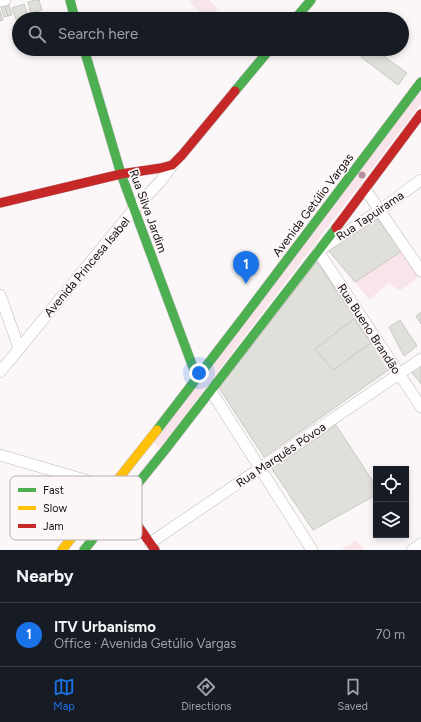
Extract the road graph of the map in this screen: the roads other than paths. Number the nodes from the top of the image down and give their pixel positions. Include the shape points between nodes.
1 (5, 0) edge
2 (70, 0) edge
3 (311, 0) edge
4 (0, 1) edge
5 (74, 12) edge
6 (301, 12) edge
7 (86, 56) edge
8 (264, 56) edge
9 (421, 82) edge
10 (421, 114) edge
11 (389, 124) junction
12 (405, 137) junction
13 (174, 163) junction
14 (121, 174) junction
15 (421, 180) edge
16 (365, 189) junction
17 (0, 203) edge
18 (134, 209) junction
19 (380, 210) junction
20 (318, 251) junction
21 (421, 271) edge
22 (0, 295) edge
23 (19, 348) junction
24 (421, 359) edge
25 (0, 372) edge
26 (399, 374) junction
27 (196, 379) junction
28 (214, 387) junction
29 (200, 405) junction
30 (421, 407) edge
31 (0, 455) edge
32 (260, 469) junction
33 (71, 476) edge
34 (121, 476) edge
35 (142, 480) edge
36 (142, 532) edge
37 (70, 540) edge
38 (92, 540) edge
39 (421, 544) edge
40 (152, 547) edge
41 (62, 550) edge
42 (84, 550) edge
43 (141, 550) edge
44 (312, 550) edge
45 (412, 550) edge

1 - 4 street
2 - 5 main road
3 - 6 main road
7 - 14 main road, Rua Silva Jardim
8 - 13 main road, Avenida Princesa Isabel
9 - 11 main road, Avenida Getúlio Vargas
10 - 12 main road
11 - 12 main road via 400,115 407,118 409,128
11 - 27 main road, Avenida Getúlio Vargas
12 - 16 main road
13 - 14 main road, Avenida Princesa Isabel via 161,168
13 - 18 street, Avenida Princesa Isabel
14 - 17 main road, Avenida Princesa Isabel
14 - 18 main road, Rua Silva Jardim
15 - 19 street, Rua Tapuirama
16 - 19 street
16 - 20 main road
18 - 23 street, Avenida Princesa Isabel
18 - 27 main road, Rua Silva Jardim
19 - 20 street, Rua Tapuirama
19 - 21 street
20 - 26 street, Rua Bueno Brandão
20 - 28 main road
22 - 23 street
23 - 25 street, Avenida Princesa Isabel
24 - 26 street, Rua Marquês Póvoa
26 - 30 street, Rua Bueno Brandão
26 - 32 street, Rua Marquês Póvoa
27 - 28 main road via 209,365 219,360 224,370
27 - 29 main road via 180,408 181,414 188,414
27 - 34 main road, Avenida Getúlio Vargas
28 - 29 main road
28 - 32 street
29 - 35 main road
31 - 33 street
32 - 40 street, Rua Marquês Póvoa
32 - 44 street
36 - 40 main road
37 - 41 main road, Avenida Getúlio Vargas
38 - 42 main road
39 - 45 street
40 - 43 main road, Rua Marquês Póvoa

